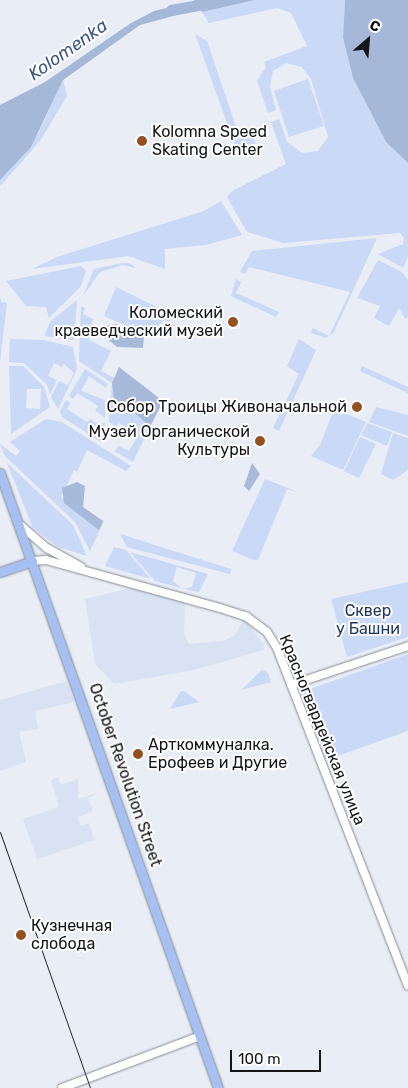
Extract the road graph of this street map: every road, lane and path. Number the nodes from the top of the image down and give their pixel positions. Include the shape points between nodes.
1 (0, 473) edge
2 (19, 524) junction
3 (32, 561) junction
4 (0, 572) edge
5 (92, 572) junction
6 (408, 646) edge
7 (291, 685) junction
8 (408, 985) edge
9 (200, 1036) junction
10 (62, 1088) edge
11 (218, 1088) edge

1 - 2 main road, October Revolution Street
2 - 3 main road, October Revolution Street
2 - 5 street via 47,548
3 - 4 main road
3 - 5 street via 46,560
3 - 9 main road, October Revolution Street
5 - 7 street, Красногвардейская улица via 247,617 266,632
6 - 7 street
7 - 8 street, Красногвардейская улица
9 - 10 street
9 - 11 main road, October Revolution Street

